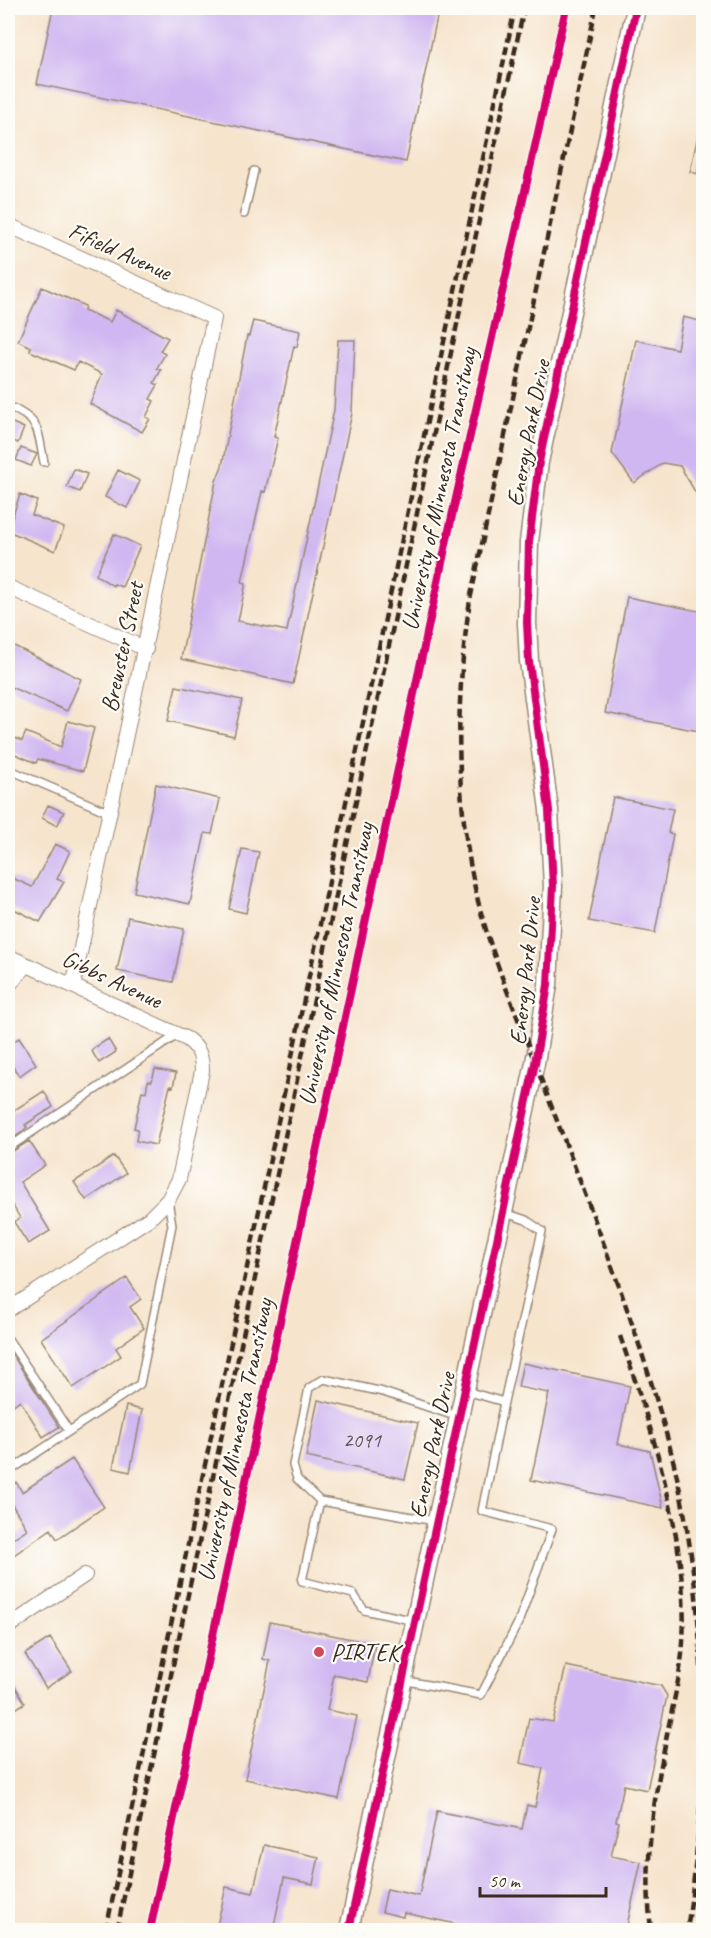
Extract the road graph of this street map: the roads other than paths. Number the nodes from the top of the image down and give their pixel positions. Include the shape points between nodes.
1 (11, 8) edge
2 (566, 8) edge
3 (636, 8) edge
4 (8, 25) edge
5 (254, 171) dead end
6 (244, 214) dead end
7 (8, 225) edge
8 (214, 318) joint
9 (8, 406) edge
10 (44, 462) dead end
11 (8, 587) edge
12 (146, 649) junction
13 (8, 769) edge
14 (110, 813) junction
15 (8, 956) edge
16 (27, 964) junction
17 (8, 986) edge
18 (73, 986) junction
19 (177, 1035) junction
20 (8, 1148) edge
21 (168, 1200) junction
22 (502, 1212) junction
23 (8, 1311) edge
24 (8, 1339) edge
25 (464, 1390) junction
26 (504, 1402) junction
27 (458, 1417) junction
28 (69, 1431) junction
29 (8, 1472) edge
30 (320, 1501) junction
31 (436, 1521) junction
32 (85, 1575) dead end
33 (415, 1621) junction
34 (8, 1627) edge
35 (402, 1680) junction
36 (150, 1930) edge
37 (349, 1930) edge

1 - 4 lane
2 - 36 lane, University of Minnesota Transitway via 452,516
3 - 22 street, Energy Park Drive via 542,451 530,532 527,622 533,702 549,810 553,920 541,1030
5 - 6 lane
7 - 8 street, Fifield Avenue
8 - 12 street, Brewster Street
9 - 10 lane via 29,416 36,425
11 - 12 street
12 - 14 street, Brewster Street
13 - 14 lane
14 - 18 street, Brewster Street
15 - 16 street, Gibbs Avenue
16 - 17 street
16 - 18 street, Gibbs Avenue
18 - 19 street, Gibbs Avenue
19 - 20 lane
19 - 21 street, Gibbs Avenue via 196,1046 202,1071 179,1179
21 - 23 street via 150,1218
21 - 28 lane via 172,1225 140,1384
22 - 25 street, Energy Park Drive
22 - 26 lane via 542,1231
24 - 28 lane
25 - 26 lane
25 - 27 street, Energy Park Drive
26 - 35 lane via 482,1512 552,1529 518,1623 481,1695
27 - 30 lane via 383,1392 324,1379 309,1388 292,1465 297,1479
27 - 31 street, Energy Park Drive
28 - 29 lane
30 - 31 lane
30 - 33 lane via 303,1583 353,1594 364,1610
31 - 33 street, Energy Park Drive
32 - 34 street
33 - 35 street, Energy Park Drive
35 - 37 street, Energy Park Drive

